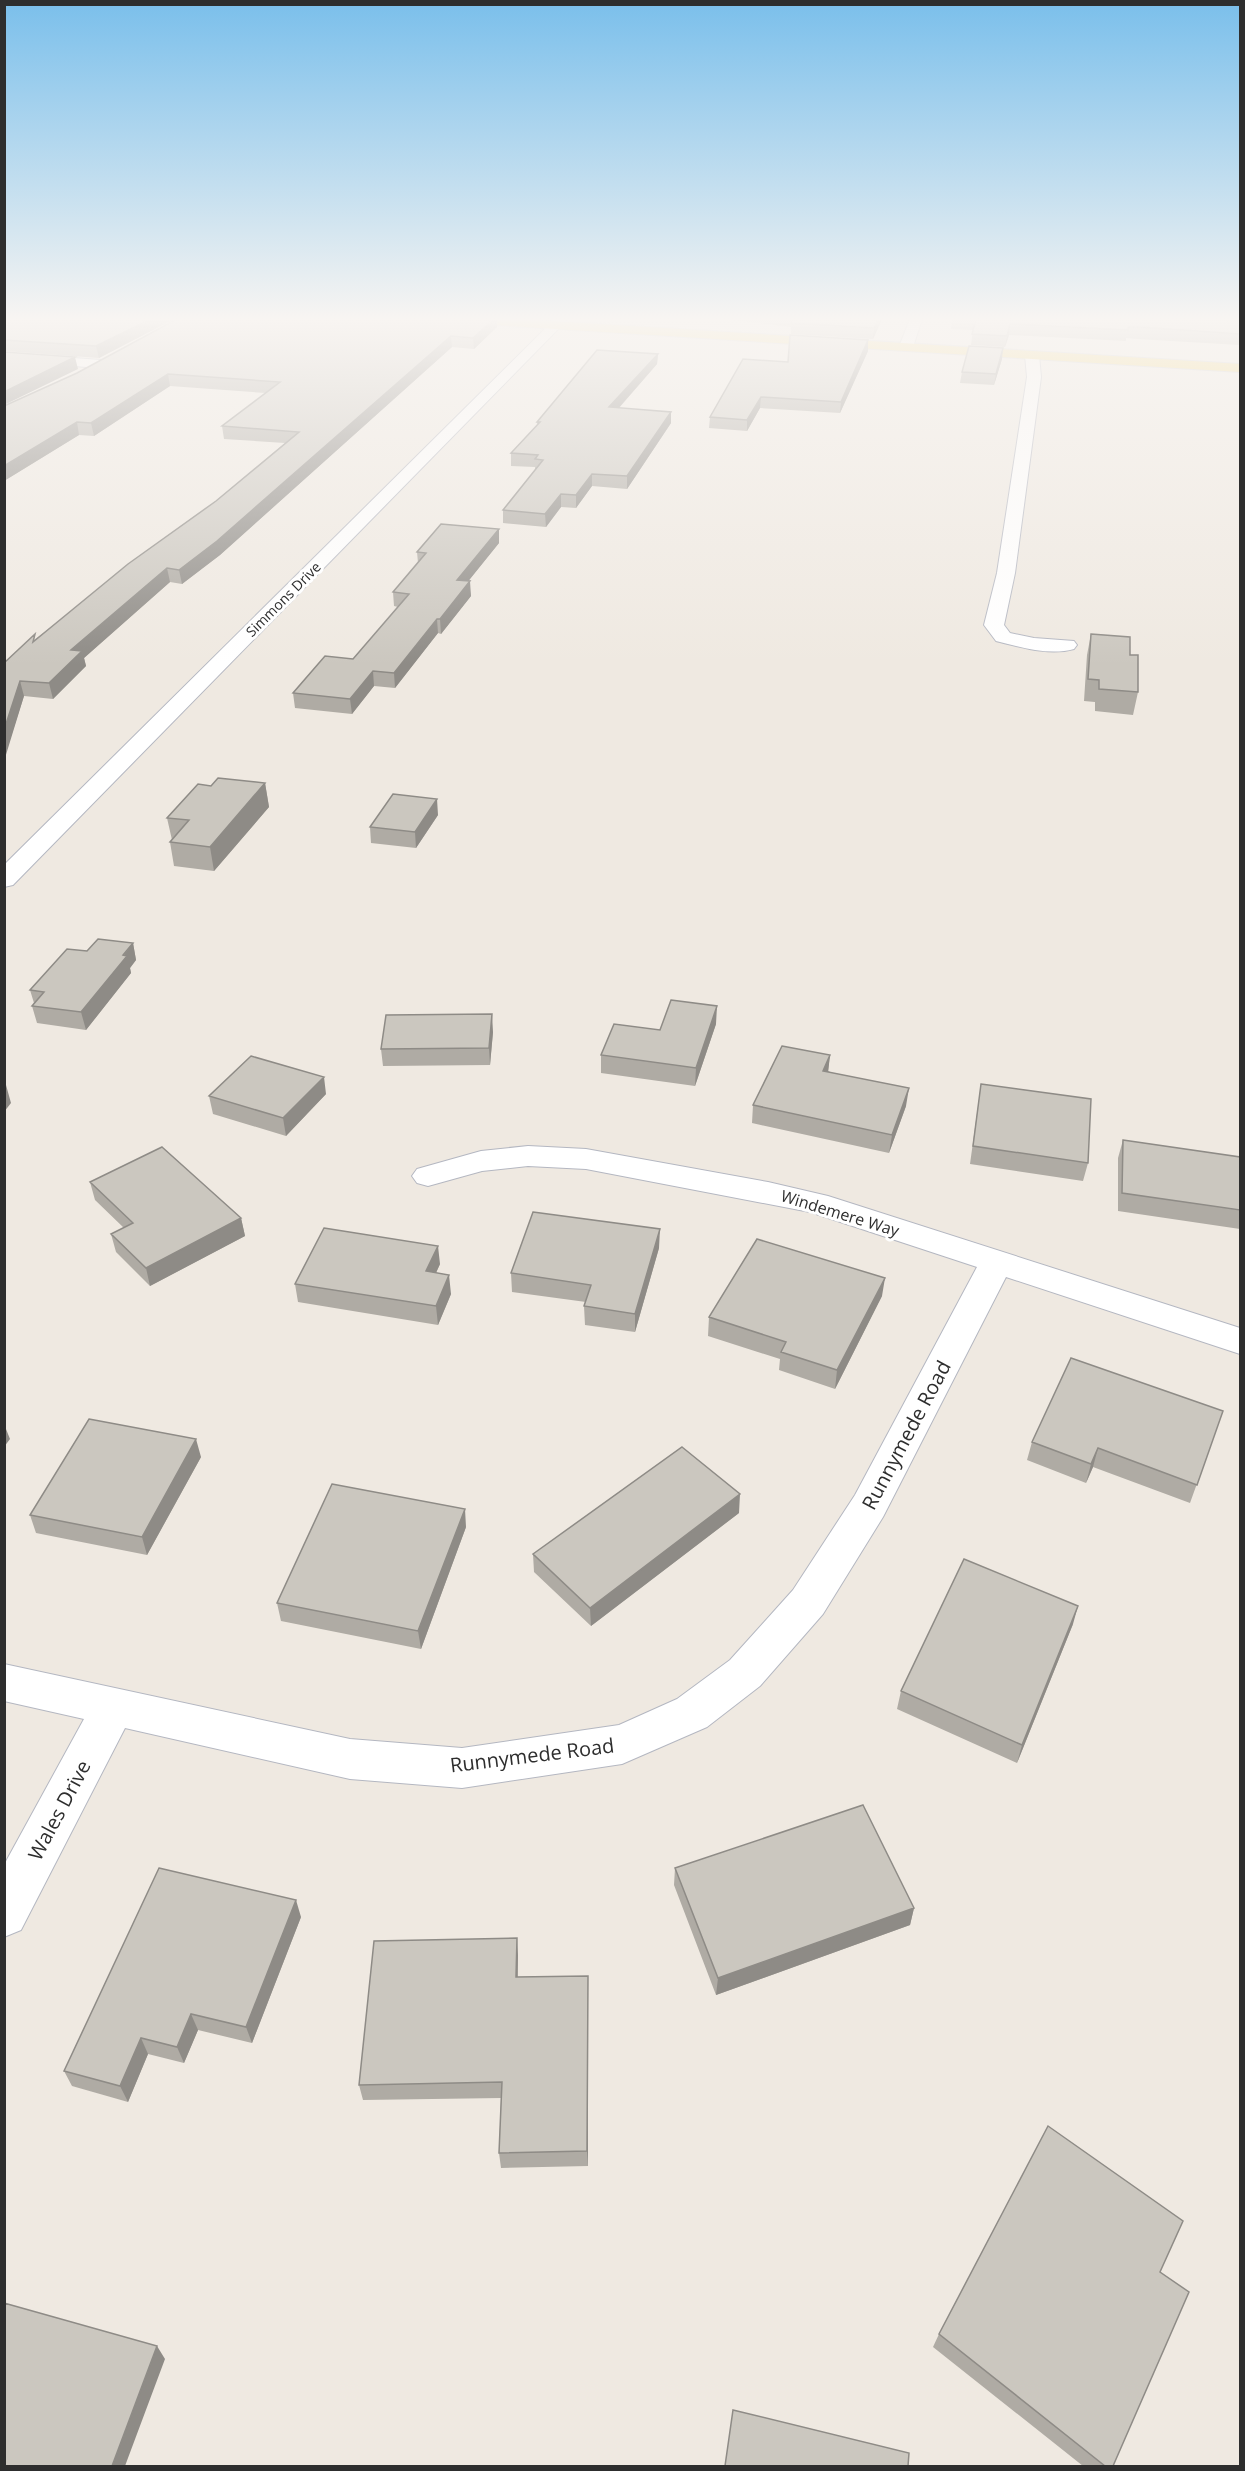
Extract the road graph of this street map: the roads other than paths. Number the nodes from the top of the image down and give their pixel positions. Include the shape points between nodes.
1 (447, 434) edge
2 (1026, 434) edge
3 (1067, 645) dead end
4 (4, 880) edge
5 (428, 1176) dead end
6 (997, 1262) junction
7 (1240, 1341) edge
8 (4, 1682) edge
9 (114, 1706) junction
10 (4, 1914) edge

1 - 4 street, Simmons Drive
2 - 3 street via 1006,573 994,625 1003,637 1034,644
5 - 6 street, Windemere Way via 481,1161 528,1155 586,1159 817,1203
6 - 7 street, Windemere Way
6 - 9 street, Runnymede Road via 869,1506 808,1602 745,1673 692,1713 622,1744 462,1768 350,1759
8 - 9 street, Runnymede Road
9 - 10 street, Wales Drive

